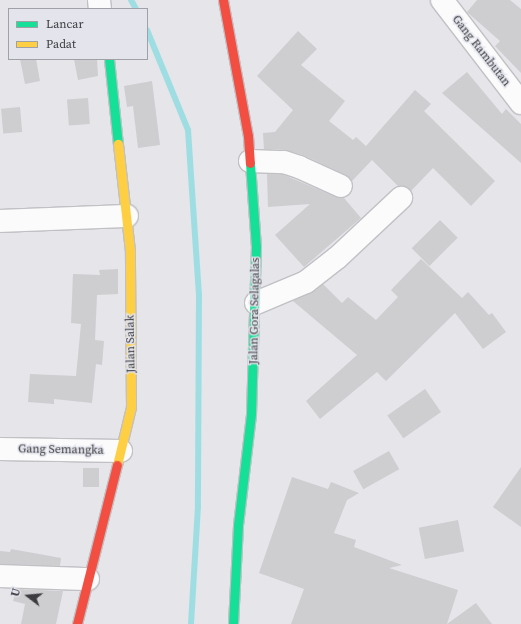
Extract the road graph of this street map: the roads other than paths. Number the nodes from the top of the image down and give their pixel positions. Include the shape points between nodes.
1 (223, 0) edge
2 (451, 4) edge
3 (109, 60) edge
4 (521, 103) edge
5 (250, 161) junction
6 (341, 186) dead end
7 (401, 198) dead end
8 (127, 216) junction
9 (0, 221) edge
10 (256, 303) junction
11 (0, 449) edge
12 (121, 451) junction
13 (0, 576) edge
14 (88, 579) junction
15 (77, 624) edge
16 (232, 624) edge

1 - 5 street, Jalan Gora Selagalas
2 - 4 street, Gang Rambutan
3 - 8 street, Jalan Salak
5 - 6 street via 284,162
5 - 10 street, Jalan Gora Selagalas
7 - 10 street via 337,258 306,282
8 - 9 street
8 - 12 street, Jalan Salak via 131,407
10 - 16 street, Jalan Gora Selagalas via 252,414 238,525
11 - 12 street, Gang Semangka
12 - 14 street, Jalan Salak
13 - 14 street
14 - 15 street, Jalan Salak

